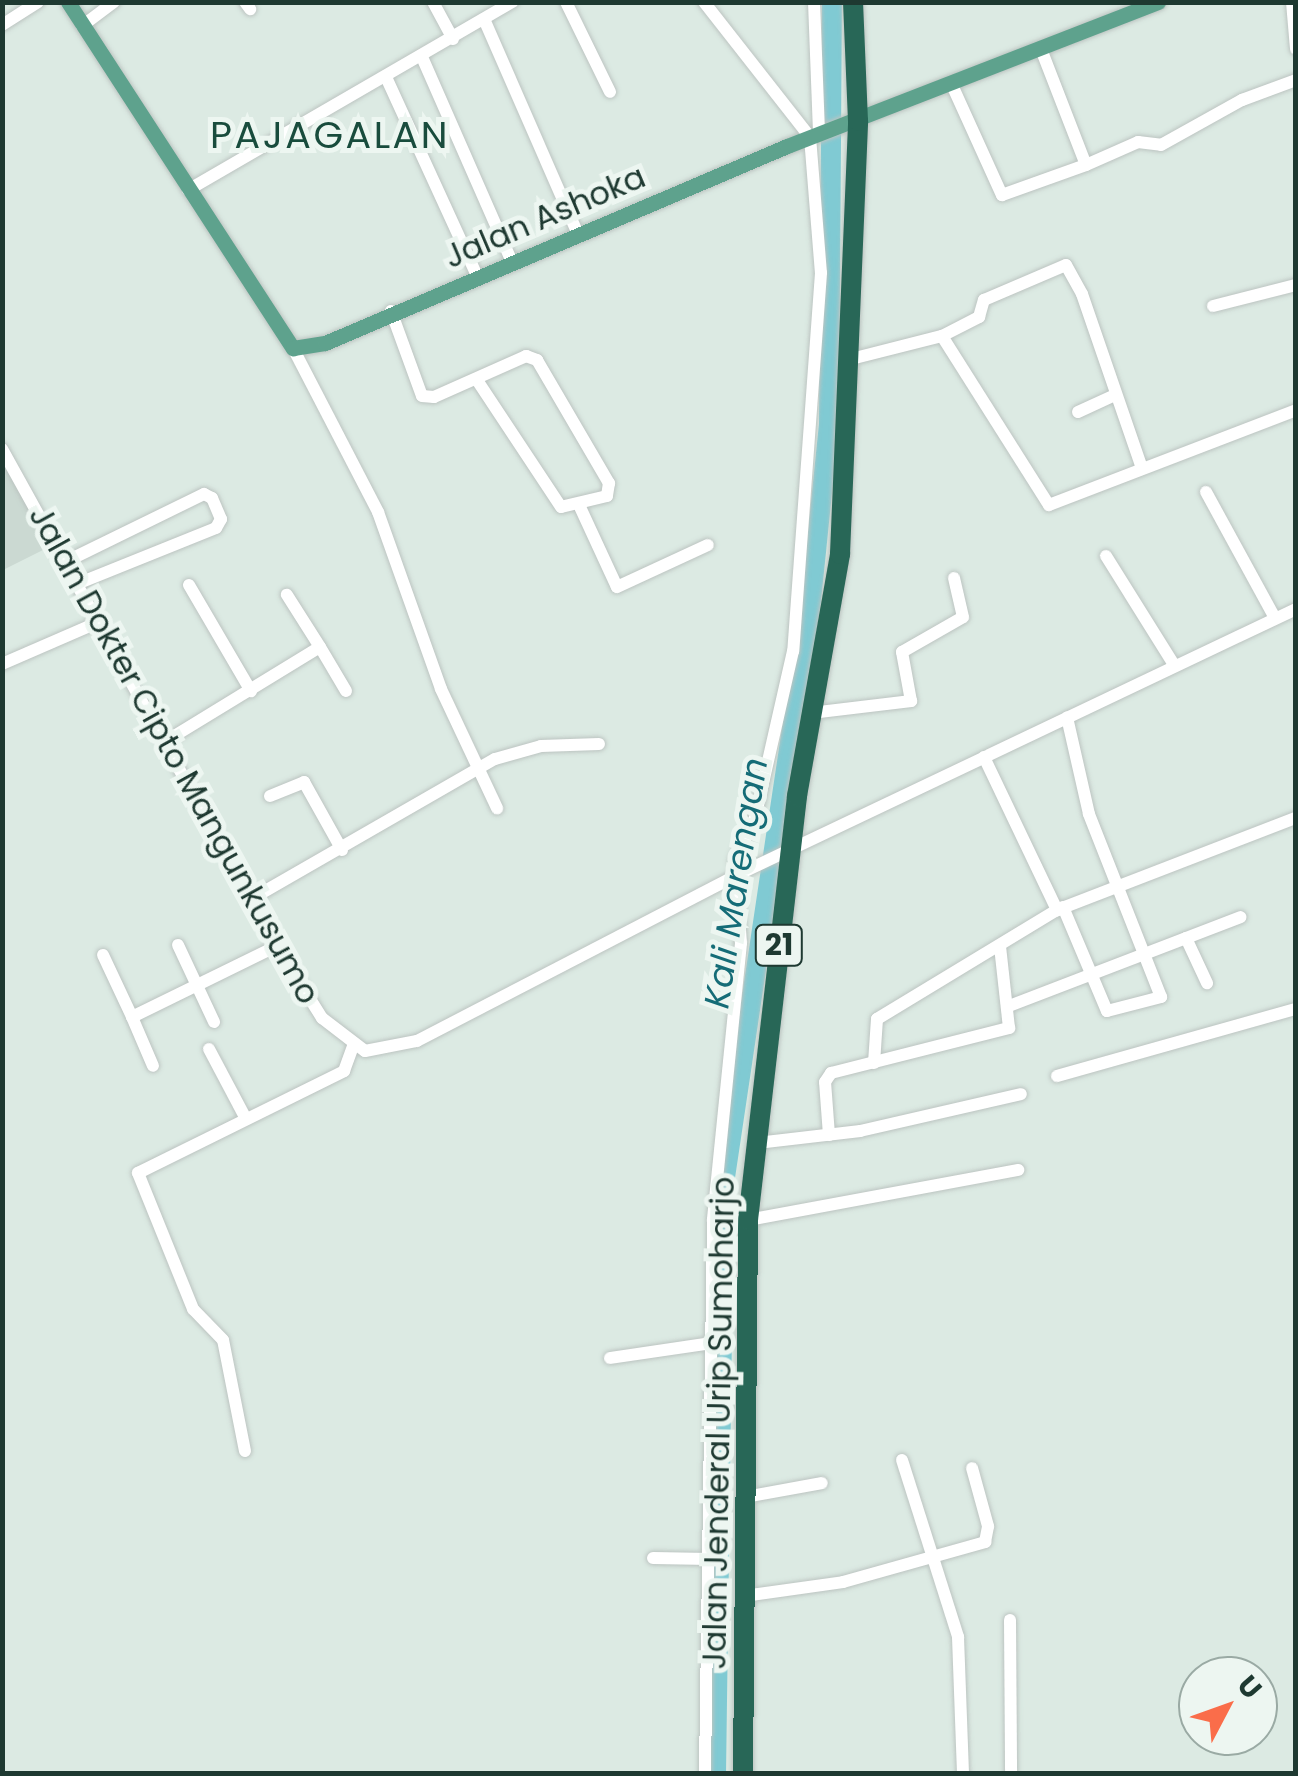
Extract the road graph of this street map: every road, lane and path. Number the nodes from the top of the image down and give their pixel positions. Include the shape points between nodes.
1 (38, 2) edge
2 (68, 2) edge
3 (114, 2) edge
4 (432, 2) edge
5 (512, 2) edge
6 (566, 2) edge
7 (704, 2) edge
8 (814, 2) edge
9 (853, 2) edge
10 (1292, 2) edge
11 (1147, 4) edge
12 (484, 20) junction
13 (2, 25) edge
14 (82, 26) junction
15 (453, 38) junction
16 (1040, 49) junction
17 (1296, 49) edge
18 (422, 57) junction
19 (386, 76) junction
20 (1296, 80) edge
21 (952, 85) junction
22 (610, 92) dead end
23 (851, 123) junction
24 (815, 136) junction
25 (1086, 165) junction
26 (188, 190) junction
27 (577, 232) junction
28 (512, 262) junction
29 (477, 276) junction
30 (1296, 285) edge
31 (1213, 306) dead end
32 (391, 311) junction
33 (942, 336) junction
34 (293, 348) junction
35 (851, 359) junction
36 (477, 380) junction
37 (1115, 395) junction
38 (1296, 410) edge
39 (1078, 412) dead end
40 (2, 449) edge
41 (1142, 468) junction
42 (1206, 492) dead end
43 (580, 506) junction
44 (708, 545) dead end
45 (1106, 556) dead end
46 (65, 562) junction
47 (954, 578) dead end
48 (80, 583) junction
49 (189, 586) dead end
50 (287, 595) dead end
51 (1296, 609) edge
52 (1274, 618) junction
53 (101, 621) junction
54 (320, 647) junction
55 (2, 664) edge
56 (1174, 666) junction
57 (251, 691) junction
58 (346, 692) dead end
59 (811, 713) junction
60 (1067, 717) junction
61 (166, 741) junction
62 (599, 744) dead end
63 (984, 757) junction
64 (476, 770) junction
65 (270, 796) dead end
66 (497, 808) dead end
67 (1296, 818) edge
68 (342, 850) junction
69 (782, 854) junction
70 (743, 873) junction
71 (1115, 884) junction
72 (253, 898) junction
73 (1060, 909) junction
74 (1241, 917) dead end
75 (1186, 938) junction
76 (178, 945) dead end
77 (277, 946) junction
78 (1000, 946) junction
79 (102, 955) dead end
80 (1146, 957) junction
81 (1097, 976) junction
82 (1207, 983) dead end
83 (198, 986) junction
84 (1009, 1006) junction
85 (1296, 1009) edge
86 (132, 1016) junction
87 (214, 1022) dead end
88 (353, 1046) junction
89 (209, 1049) dead end
90 (874, 1063) junction
91 (153, 1066) dead end
92 (1057, 1076) dead end
93 (1021, 1094) dead end
94 (245, 1117) junction
95 (830, 1134) junction
96 (757, 1143) junction
97 (1018, 1170) dead end
98 (729, 1220) junction
99 (711, 1342) junction
100 (610, 1358) dead end
101 (246, 1451) dead end
102 (902, 1460) dead end
103 (972, 1468) dead end
104 (822, 1482) dead end
105 (745, 1497) junction
106 (653, 1558) dead end
107 (710, 1559) junction
108 (933, 1559) junction
109 (744, 1596) junction
110 (1010, 1620) dead end
111 (705, 1774) edge
112 (743, 1774) edge
113 (962, 1774) edge
114 (1011, 1774) edge

1 - 13 street
2 - 14 main road
3 - 14 street
4 - 15 street
5 - 12 street
6 - 22 street
7 - 24 street
8 - 24 street
9 - 23 highway, 21
10 - 17 street
11 - 16 main road, Jalan Ashoka
12 - 15 street
12 - 27 street
14 - 26 main road
15 - 18 street
16 - 21 main road, Jalan Ashoka
16 - 25 street
18 - 19 street
18 - 28 street
19 - 26 street
19 - 29 street
20 - 25 street via 1242,100 1162,145 1135,143
21 - 23 main road, Jalan Ashoka
21 - 25 street via 1002,195
23 - 24 main road, Jalan Ashoka
23 - 35 highway, Jalan Jenderal Urip Sumoharjo / 21
24 - 27 main road, Jalan Ashoka
24 - 70 street via 821,273 800,604 755,818 736,852
26 - 34 main road
27 - 28 main road, Jalan Ashoka
28 - 29 main road, Jalan Ashoka
29 - 32 main road, Jalan Ashoka
30 - 31 street
32 - 34 main road, Jalan Ashoka via 326,343
32 - 36 street via 422,396
33 - 35 street
33 - 37 street via 978,316 984,300 1066,265
33 - 41 street via 1045,502
34 - 64 street via 378,512
35 - 59 highway, Jalan Jenderal Urip Sumoharjo / 21 via 840,554
36 - 43 street via 561,507
36 - 43 street via 526,356 537,360 610,483 607,496
37 - 39 street
37 - 41 street
38 - 41 street
40 - 46 street, Jalan Dokter Cipto Mangunkusumo
42 - 52 street
43 - 44 street via 616,587
45 - 56 street
46 - 48 street, Jalan Dokter Cipto Mangunkusumo
46 - 48 street via 204,494 212,498 221,519 216,528
47 - 59 street via 963,617 903,649 911,700
48 - 53 street, Jalan Dokter Cipto Mangunkusumo
49 - 57 street
50 - 54 street
51 - 52 street
52 - 56 street
53 - 55 street
53 - 61 street, Jalan Dokter Cipto Mangunkusumo
54 - 57 street
54 - 58 street
56 - 60 street
57 - 61 street
59 - 69 highway, Jalan Jenderal Urip Sumoharjo / 21
60 - 63 street
60 - 71 street via 1089,814
61 - 72 street, Jalan Dokter Cipto Mangunkusumo
62 - 64 street via 541,746
63 - 69 street
63 - 73 street
64 - 66 street
64 - 68 street
65 - 68 street via 304,782
67 - 71 street
68 - 72 street
69 - 70 street
69 - 96 highway, Jalan Jenderal Urip Sumoharjo / 21
70 - 88 street via 417,1042 379,1052
70 - 98 street
71 - 73 street
71 - 80 street
72 - 77 street, Jalan Dokter Cipto Mangunkusumo
73 - 78 street
73 - 81 street
74 - 75 street
75 - 80 street
75 - 82 street
76 - 83 street
77 - 83 street
77 - 88 street, Jalan Dokter Cipto Mangunkusumo via 322,1018
78 - 84 street
78 - 90 street via 877,1019
79 - 86 street
80 - 81 street
80 - 81 street via 1162,994 1157,999 1110,1012
81 - 84 street
83 - 86 street
83 - 87 street
84 - 90 street via 1006,1030
85 - 92 street
86 - 91 street
88 - 94 street via 344,1071
89 - 94 street
90 - 95 street via 826,1076
93 - 95 street
94 - 101 street via 138,1173 193,1310 223,1340
95 - 96 street
96 - 98 highway, Jalan Jenderal Urip Sumoharjo / 21
97 - 98 street
98 - 99 street
98 - 105 highway, Jalan Jenderal Urip Sumoharjo / 21
99 - 100 street
99 - 107 street
102 - 108 street
103 - 108 street via 988,1539
104 - 105 street
105 - 109 highway, Jalan Jenderal Urip Sumoharjo / 21
106 - 107 street
107 - 111 street
108 - 109 street via 843,1582
108 - 113 street via 960,1651
109 - 112 highway, Jalan Jenderal Urip Sumoharjo / 21
110 - 114 street

